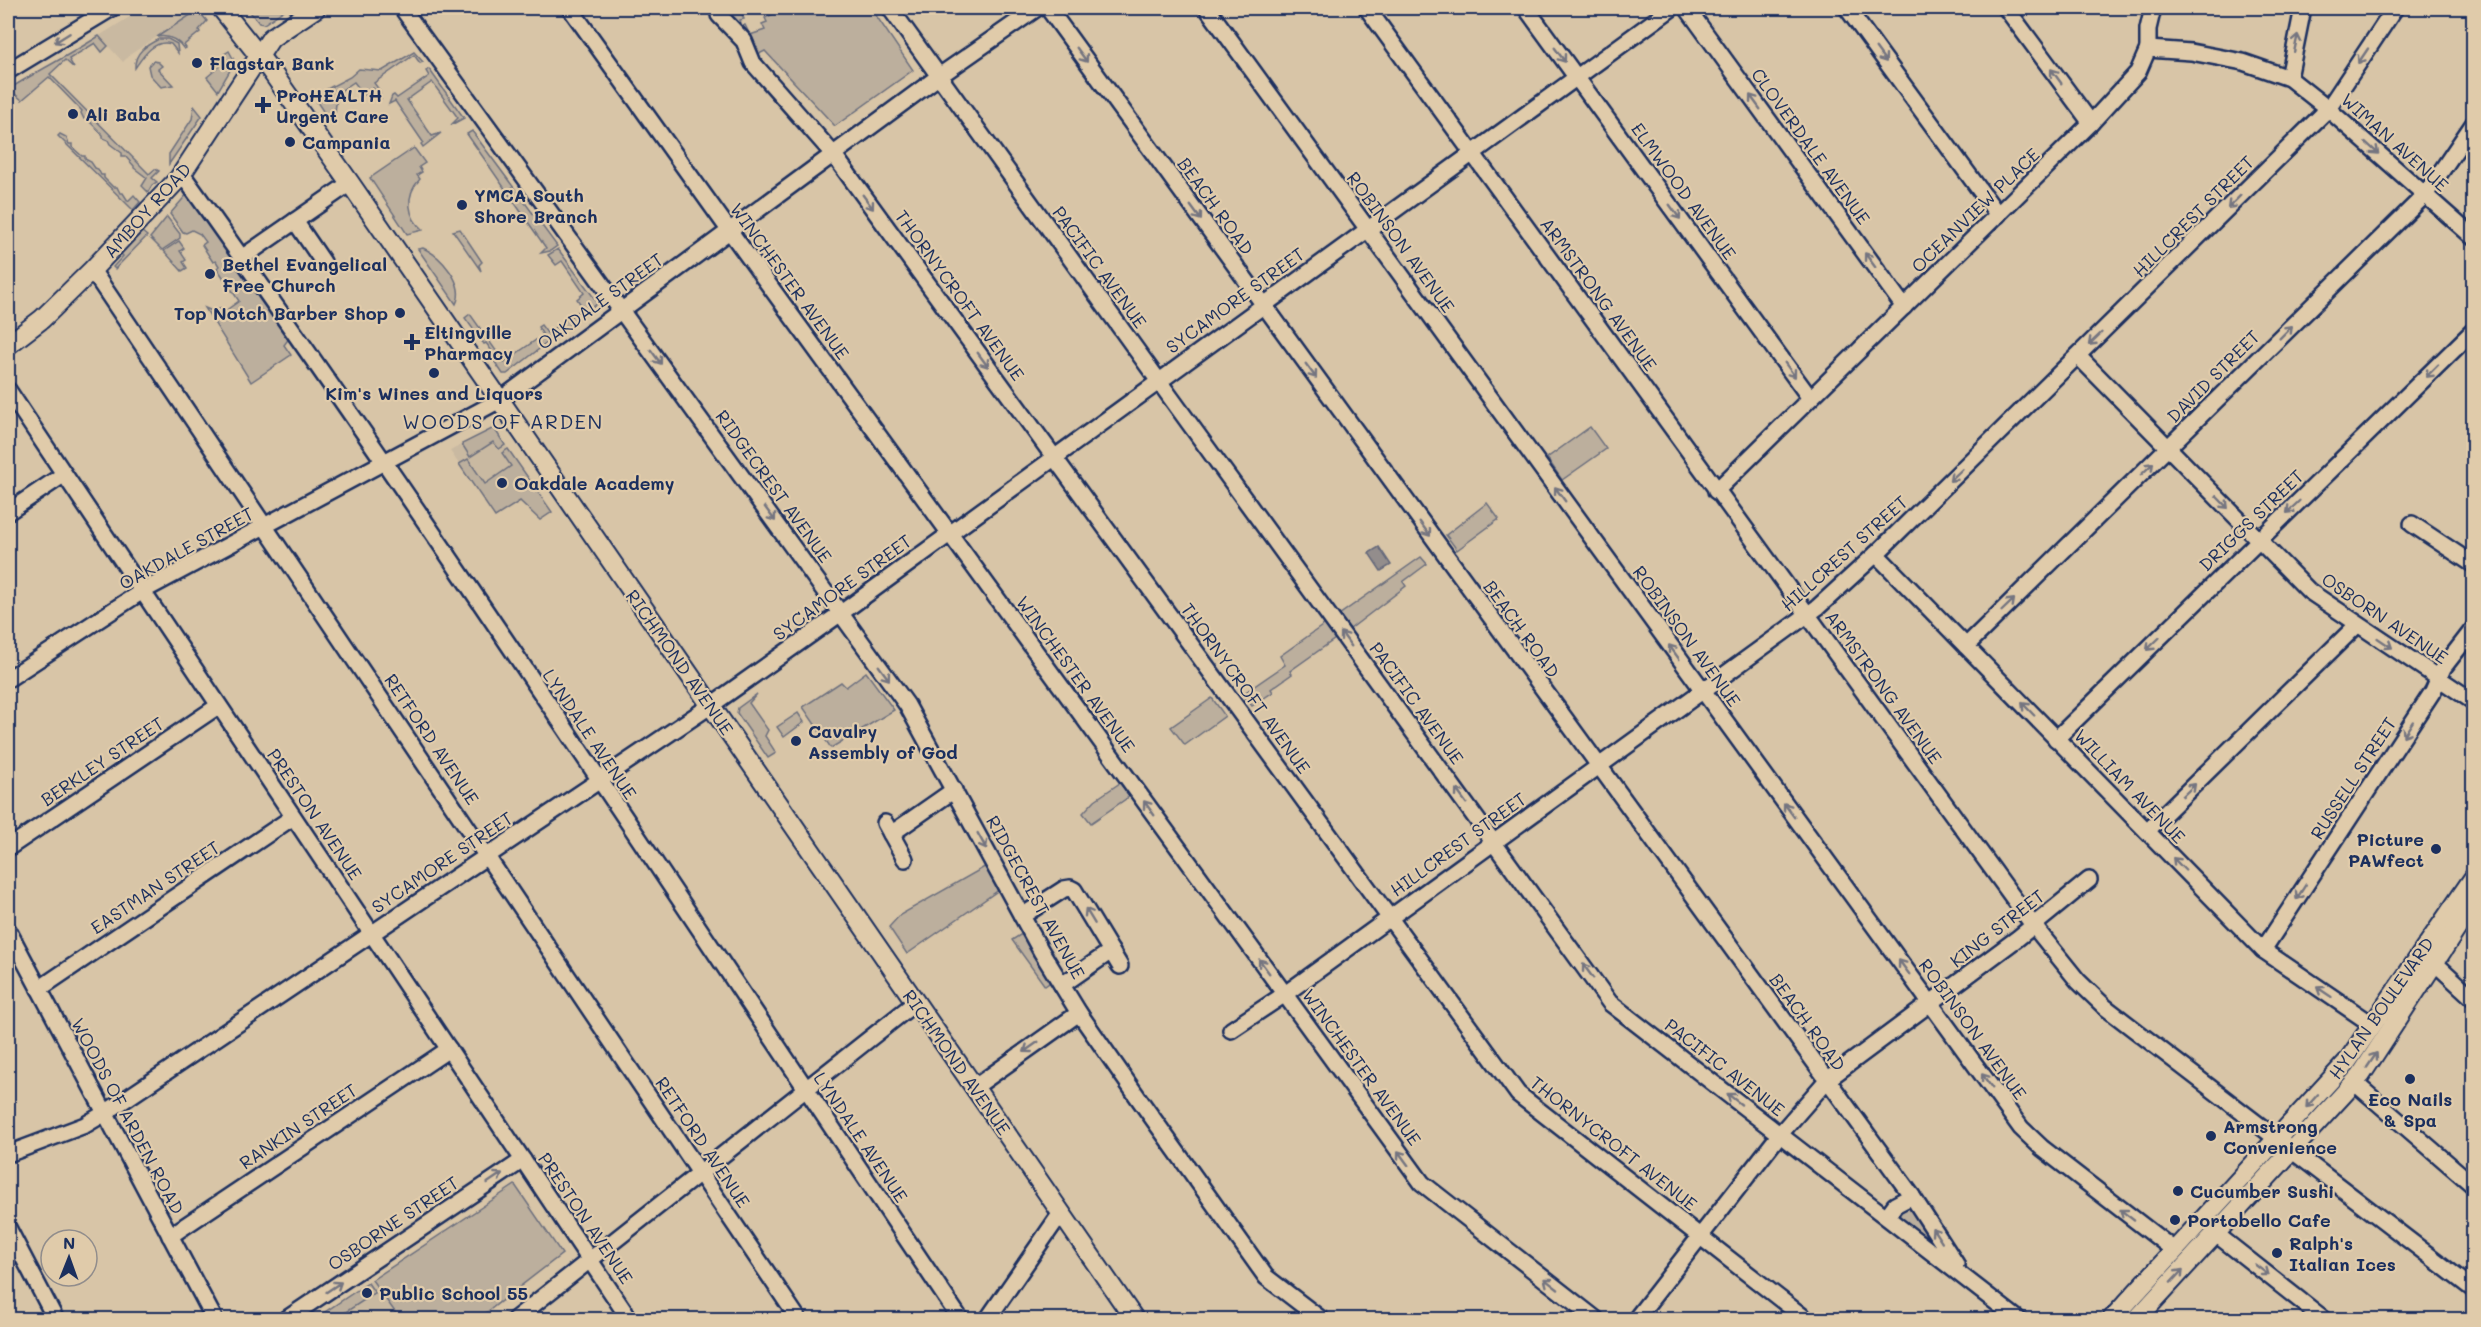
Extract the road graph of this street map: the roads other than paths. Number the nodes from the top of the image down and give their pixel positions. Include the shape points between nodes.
1 (112, 8) edge
2 (221, 8) edge
3 (316, 8) edge
4 (402, 8) edge
5 (570, 8) edge
6 (890, 8) edge
7 (1038, 8) edge
8 (1048, 8) edge
9 (1207, 8) edge
10 (1367, 8) edge
11 (1526, 8) edge
12 (1672, 8) edge
13 (1687, 8) edge
14 (1846, 8) edge
15 (2006, 8) edge
16 (2153, 8) edge
17 (2303, 8) edge
18 (2395, 8) edge
19 (719, 15) dead end
20 (2148, 49) junction
21 (260, 56) junction
22 (8, 71) edge
23 (1576, 76) junction
24 (938, 77) junction
25 (2289, 78) junction
26 (2328, 109) junction
27 (2091, 123) junction
28 (2474, 123) edge
29 (1472, 152) junction
30 (834, 154) junction
31 (182, 174) junction
32 (350, 183) junction
33 (2425, 195) junction
34 (1998, 215) junction
35 (295, 221) junction
36 (1367, 228) junction
37 (729, 230) junction
38 (2474, 238) edge
39 (243, 257) junction
40 (323, 262) dead end
41 (92, 270) junction
42 (1263, 304) junction
43 (1904, 307) junction
44 (621, 309) junction
45 (2474, 330) edge
46 (8, 345) edge
47 (2078, 356) junction
48 (1158, 380) junction
49 (8, 390) edge
50 (1810, 399) junction
51 (500, 400) junction
52 (2168, 448) junction
53 (1054, 458) junction
54 (384, 464) junction
55 (63, 475) junction
56 (1716, 491) junction
57 (8, 512) edge
58 (2412, 524) dead end
59 (266, 526) junction
60 (950, 534) junction
61 (2259, 540) junction
62 (1876, 554) junction
63 (2474, 565) edge
64 (141, 592) junction
65 (842, 613) junction
66 (1808, 615) junction
67 (2357, 625) junction
68 (2474, 628) edge
69 (1966, 646) junction
70 (8, 679) edge
71 (2438, 679) junction
72 (1702, 691) junction
73 (2474, 702) edge
74 (218, 706) junction
75 (710, 706) junction
76 (2056, 739) junction
77 (1599, 766) junction
78 (598, 781) junction
79 (954, 790) junction
80 (293, 817) junction
81 (2147, 831) junction
82 (1494, 842) junction
83 (8, 848) edge
84 (487, 856) junction
85 (905, 859) dead end
86 (2474, 877) edge
87 (2089, 880) dead end
88 (2474, 902) edge
89 (1023, 916) junction
90 (1390, 918) junction
91 (2033, 925) junction
92 (8, 930) edge
93 (371, 933) junction
94 (2263, 950) junction
95 (1111, 951) junction
96 (2435, 963) junction
97 (1120, 966) dead end
98 (1062, 985) junction
99 (39, 989) junction
100 (1285, 994) junction
101 (2474, 999) edge
102 (916, 1002) junction
103 (1930, 1003) junction
104 (1079, 1013) junction
105 (2373, 1025) junction
106 (1231, 1030) dead end
107 (449, 1050) junction
108 (1827, 1080) junction
109 (2355, 1083) junction
110 (975, 1086) junction
111 (805, 1089) junction
112 (105, 1113) junction
113 (1780, 1134) junction
114 (2276, 1140) junction
115 (2292, 1151) junction
116 (8, 1154) edge
117 (523, 1160) junction
118 (700, 1173) junction
119 (2474, 1186) edge
120 (1912, 1196) junction
121 (1061, 1213) junction
122 (1887, 1216) junction
123 (8, 1228) edge
124 (2216, 1234) junction
125 (170, 1236) junction
126 (1701, 1237) junction
127 (2174, 1250) junction
128 (590, 1259) junction
129 (1963, 1274) junction
130 (2474, 1290) edge
131 (2117, 1313) edge
132 (2138, 1319) edge
133 (56, 1320) edge
134 (215, 1320) edge
135 (285, 1320) edge
136 (514, 1320) edge
137 (630, 1320) edge
138 (799, 1320) edge
139 (961, 1320) edge
140 (987, 1320) edge
141 (1134, 1320) edge
142 (1322, 1320) edge
143 (1597, 1320) edge
144 (1635, 1320) edge
145 (1807, 1320) edge
146 (2019, 1320) edge
147 (2325, 1320) edge

1 -> 22 street
2 - 21 main road, RICHMOND AVENUE
3 - 21 main road, AMBOY ROAD via 272,38
4 - 44 street, RIDGECREST AVENUE
5 - 37 street, WINCHESTER AVENUE
6 - 24 street, PACIFIC AVENUE
7 - 24 street, OAKDALE STREET
8 -> 42 street, BEACH ROAD
9 - 36 street, ROBINSON AVENUE
10 - 29 street, ARMSTRONG AVENUE
11 -> 23 street, ELMWOOD AVENUE
12 - 23 street, SYCAMORE STREET
43 -> 13 street, CLOVERDALE AVENUE
14 -> 34 street
27 -> 15 street
16 - 20 street
25 -> 17 street
18 -> 26 street, HILLCREST STREET
19 - 30 street, THORNYCROFT AVENUE via 744,41 753,63
20 - 25 street via 2243,62
20 - 27 street, OCEANVIEW PLACE via 2138,72
21 - 31 main road, AMBOY ROAD
21 - 32 main road, RICHMOND AVENUE
23 - 29 street, SYCAMORE STREET
23 -> 50 street, ELMWOOD AVENUE
24 - 30 street, OAKDALE STREET
24 - 48 street, PACIFIC AVENUE
25 - 26 street, WIMAN AVENUE
26 -> 33 street, WIMAN AVENUE
26 -> 47 street, HILLCREST STREET
27 - 34 street, OCEANVIEW PLACE
28 - 33 street, DAVID STREET
29 - 36 street, SYCAMORE STREET
29 - 56 street, ARMSTRONG AVENUE
30 - 37 street, OAKDALE STREET
30 -> 53 street, THORNYCROFT AVENUE
31 - 39 street, LYNDALE AVENUE
31 - 41 main road, AMBOY ROAD
32 - 35 street
32 - 51 main road, RICHMOND AVENUE
33 - 38 street, WIMAN AVENUE
52 -> 33 street, DAVID STREET
34 - 43 street, OCEANVIEW PLACE
35 - 39 street
35 - 40 street
36 - 42 street, SYCAMORE STREET
72 -> 36 street, ROBINSON AVENUE
37 - 44 street, OAKDALE STREET
37 - 60 street, WINCHESTER AVENUE
39 - 54 street, LYNDALE AVENUE
41 - 46 main road, AMBOY ROAD via 42,319
41 - 59 street, RETFORD AVENUE
42 - 48 street, SYCAMORE STREET
42 -> 77 street, BEACH ROAD
43 - 50 street, OCEANVIEW PLACE
44 - 51 street, OAKDALE STREET
44 -> 65 street, RIDGECREST AVENUE
45 -> 61 street, DRIGGS STREET
47 - 52 street, OSBORN AVENUE
47 -> 62 street, HILLCREST STREET
48 - 53 street, SYCAMORE STREET
82 -> 48 street, PACIFIC AVENUE
49 - 55 street, PRESTON AVENUE
50 - 56 street, OCEANVIEW PLACE
51 - 54 street, OAKDALE STREET
51 - 75 main road, RICHMOND AVENUE
52 -> 61 street, OSBORN AVENUE
69 -> 52 street, DAVID STREET
53 - 60 street, SYCAMORE STREET
53 - 90 street, THORNYCROFT AVENUE
54 - 59 street, OAKDALE STREET
54 - 78 street, LYNDALE AVENUE
55 - 57 street
55 - 64 street, PRESTON AVENUE
56 - 66 street, ARMSTRONG AVENUE
58 - 63 street
59 - 64 street, OAKDALE STREET
59 - 84 street, RETFORD AVENUE
60 - 65 street, SYCAMORE STREET
100 -> 60 street, WINCHESTER AVENUE
61 - 67 street, OSBORN AVENUE via 2309,591
61 -> 76 street, DRIGGS STREET
62 - 66 street, HILLCREST STREET
62 - 69 street, WILLIAM AVENUE
64 - 70 street, OAKDALE STREET
64 - 74 street, PRESTON AVENUE
65 - 75 street, SYCAMORE STREET
65 -> 79 street, RIDGECREST AVENUE via 907,705
66 - 72 street, HILLCREST STREET
66 - 91 street, ARMSTRONG AVENUE
67 -> 71 street, OSBORN AVENUE
81 -> 67 street
68 - 71 street, RUSSELL STREET
76 -> 69 street, WILLIAM AVENUE
71 - 73 street, OSBORN AVENUE
71 -> 94 street, RUSSELL STREET
72 - 77 street, HILLCREST STREET
103 -> 72 street, ROBINSON AVENUE
74 - 80 street, PRESTON AVENUE
74 - 83 street, BERKLEY STREET
75 - 78 street, SYCAMORE STREET
75 - 102 main road, RICHMOND AVENUE
76 - 81 street, WILLIAM AVENUE
77 - 82 street, HILLCREST STREET
77 - 108 street, BEACH ROAD
78 - 84 street, SYCAMORE STREET
78 - 111 street, LYNDALE AVENUE
79 - 85 street via 888,828
79 -> 89 street, RIDGECREST AVENUE
80 - 93 street, PRESTON AVENUE
80 - 99 street, EASTMAN STREET
94 -> 81 street, WILLIAM AVENUE
82 - 90 street, HILLCREST STREET
113 -> 82 street, PACIFIC AVENUE via 1610,1003
84 - 93 street, SYCAMORE STREET
84 - 118 street, RETFORD AVENUE
86 - 105 main road, HYLAN BOULEVARD
87 - 91 street, KING STREET
88 - 96 main road, HYLAN BOULEVARD
95 -> 89 street via 1070,888
89 - 98 street, RIDGECREST AVENUE
90 - 100 street, HILLCREST STREET
90 - 126 street, THORNYCROFT AVENUE via 1518,1094
91 - 103 street, KING STREET
91 - 114 street, ARMSTRONG AVENUE via 2095,999
92 - 99 street, WOODS OF ARDEN ROAD
93 - 107 street, PRESTON AVENUE
93 - 112 street, SYCAMORE STREET
105 -> 94 street, WILLIAM AVENUE
95 - 97 street
95 - 98 street
96 - 101 street
109 -> 96 main road, HYLAN BOULEVARD
98 - 104 street, RIDGECREST AVENUE
99 - 112 street, WOODS OF ARDEN ROAD
100 - 106 street, HILLCREST STREET
143 -> 100 street, WINCHESTER AVENUE via 1422,1183
102 - 110 main road, RICHMOND AVENUE
102 - 111 street
103 - 108 street, KING STREET
127 -> 103 street, ROBINSON AVENUE via 2027,1135
104 -> 110 street
104 - 142 street, RIDGECREST AVENUE via 1266,1278
105 -> 114 main road, HYLAN BOULEVARD via 2347,1062
107 - 117 street, PRESTON AVENUE
107 - 125 street, RANKIN STREET
108 - 113 street, KING STREET
108 - 120 street, BEACH ROAD
109 - 115 main road, HYLAN BOULEVARD
109 - 119 street
110 - 121 main road, RICHMOND AVENUE
111 - 118 street
111 - 139 street, LYNDALE AVENUE
112 - 116 street, SYCAMORE STREET via 85,1125
112 - 125 street, WOODS OF ARDEN ROAD
113 - 122 street, PACIFIC AVENUE
113 - 126 street, KING STREET
114 - 115 street, ARMSTRONG AVENUE
114 - 127 main road, HYLAN BOULEVARD
115 - 124 main road, HYLAN BOULEVARD
115 - 130 street, ARMSTRONG AVENUE
117 - 128 street, PRESTON AVENUE
135 -> 117 street, OSBORNE STREET
118 - 128 street
118 - 138 street, RETFORD AVENUE
120 - 122 street via 1895,1205
129 -> 120 street, BEACH ROAD
121 - 140 street
121 - 141 main road, RICHMOND AVENUE
122 - 129 street, PACIFIC AVENUE
123 - 133 street
132 -> 124 main road, HYLAN BOULEVARD
124 -> 147 street
125 - 134 street, WOODS OF ARDEN ROAD
126 - 144 street, KING STREET
126 - 145 street, THORNYCROFT AVENUE
127 - 131 main road, HYLAN BOULEVARD
128 - 136 street
128 - 137 street, PRESTON AVENUE
129 - 146 street, PACIFIC AVENUE
131 - 132 street

